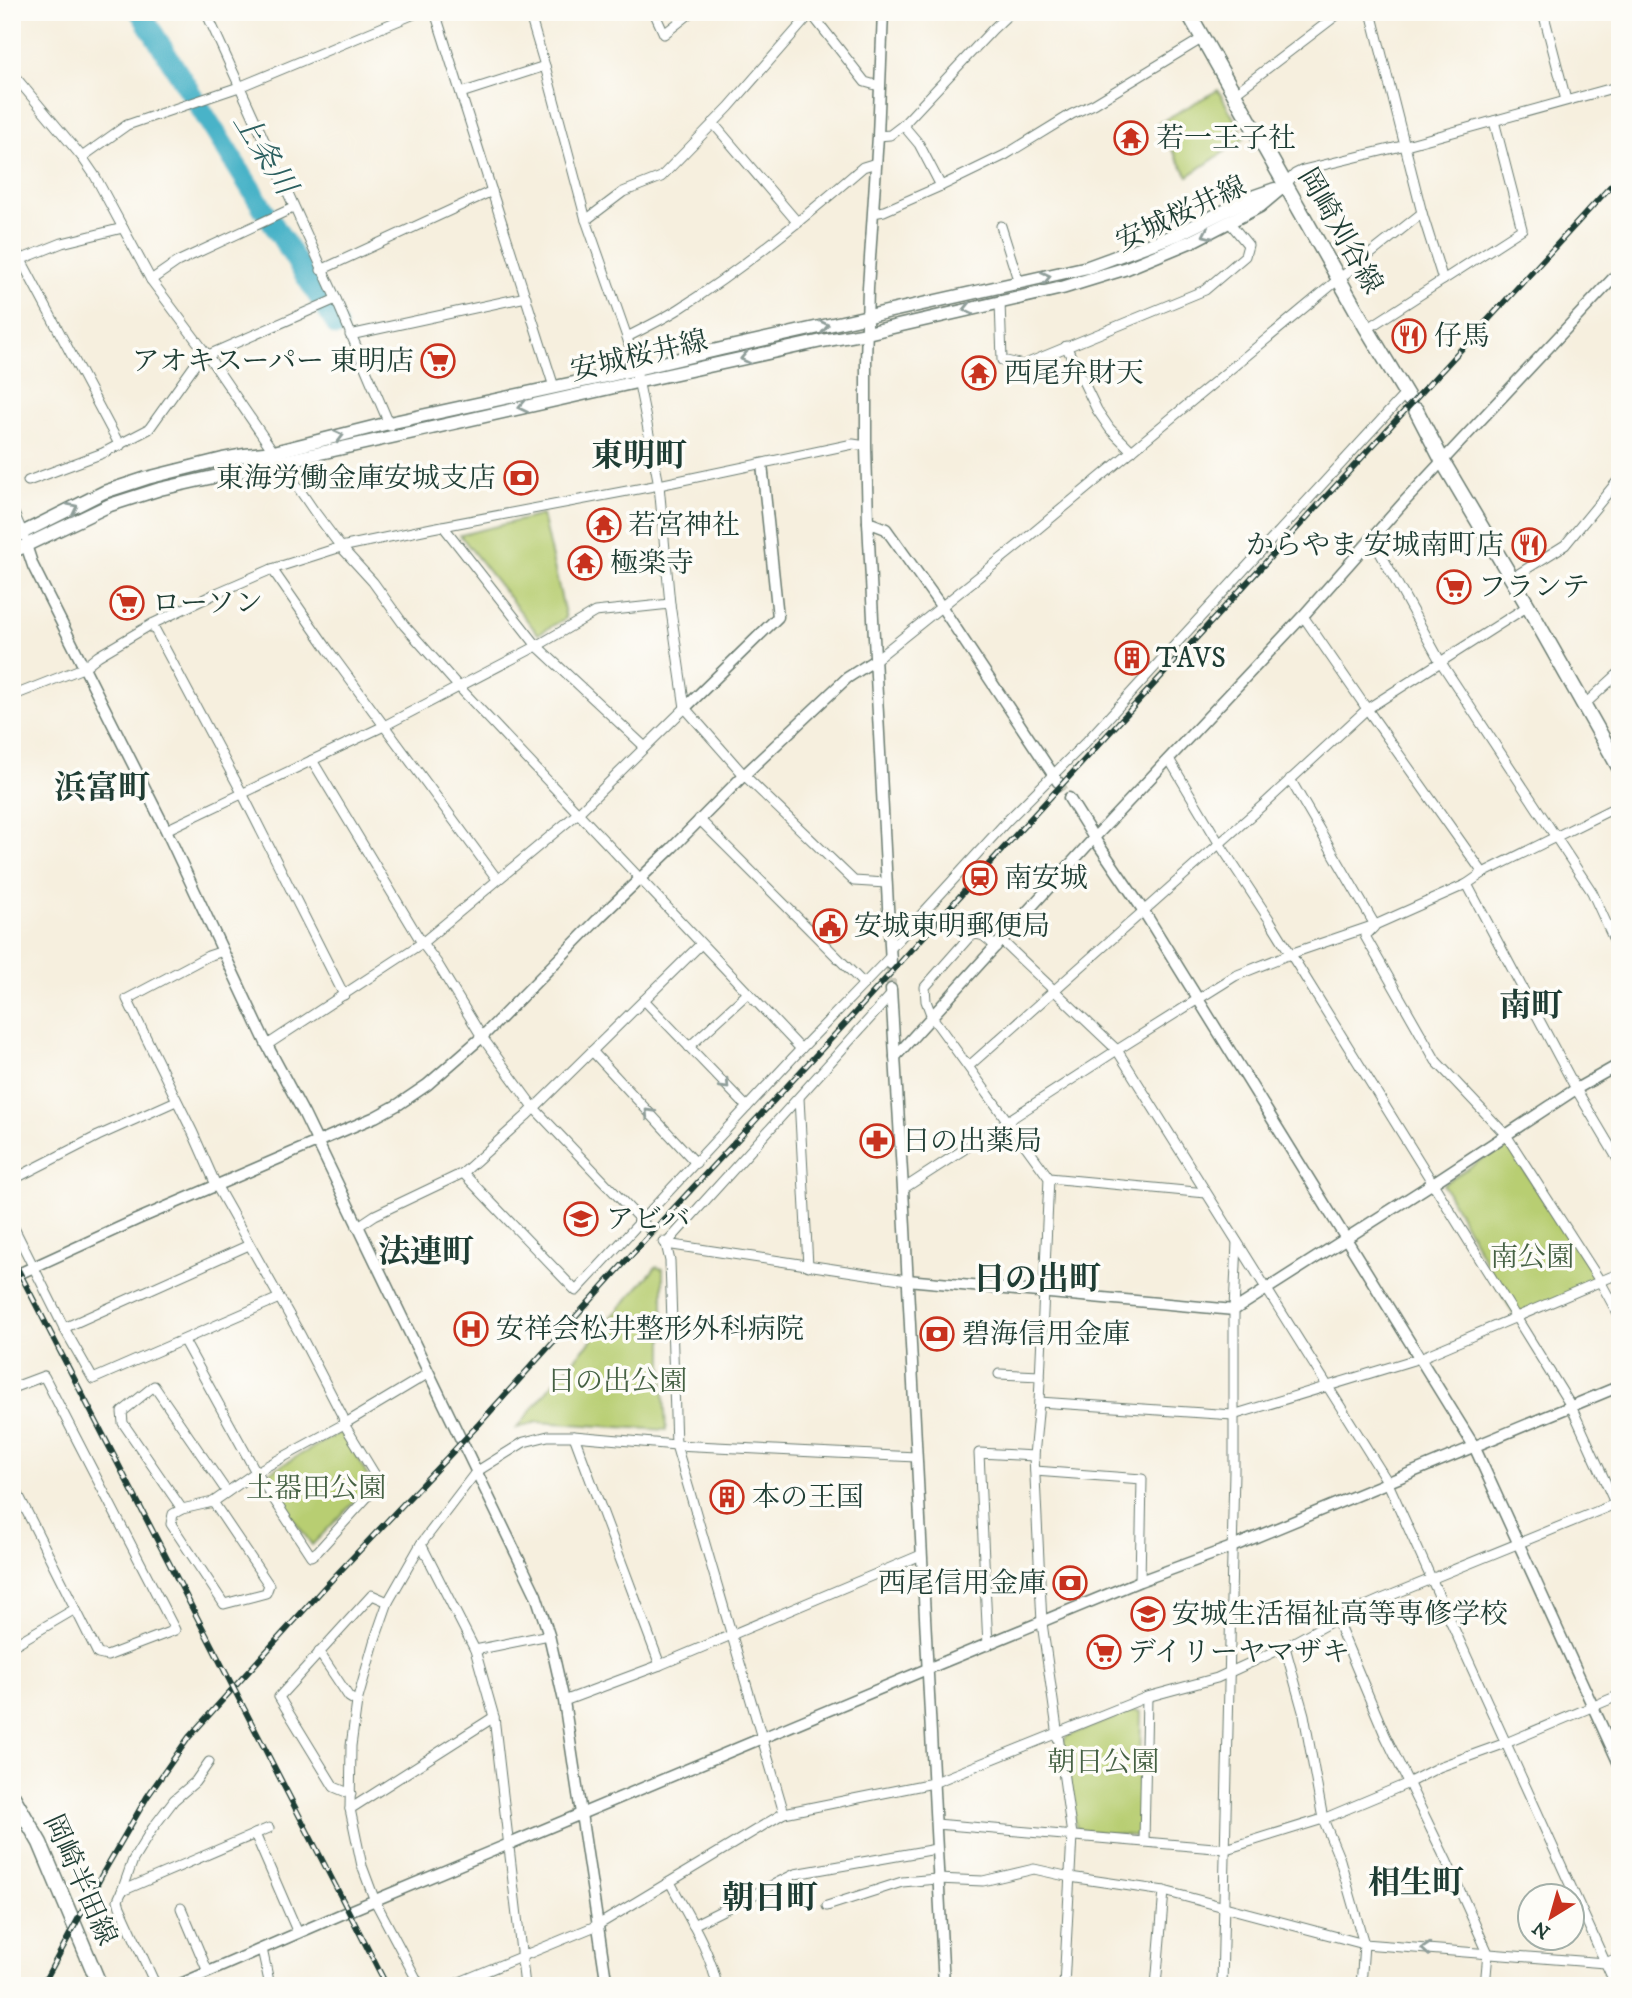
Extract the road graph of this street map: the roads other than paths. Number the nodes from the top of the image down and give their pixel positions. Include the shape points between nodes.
1 (206, 12) edge
2 (419, 12) edge
3 (435, 12) edge
4 (529, 12) edge
5 (654, 12) edge
6 (692, 12) edge
7 (883, 12) edge
8 (1011, 12) edge
9 (1188, 12) edge
10 (1340, 12) edge
11 (1371, 12) edge
12 (1543, 12) edge
13 (811, 13) edge
14 (1203, 38) junction
15 (545, 66) junction
16 (12, 73) edge
17 (879, 86) junction
18 (1620, 86) edge
19 (239, 87) junction
20 (461, 93) junction
21 (1235, 93) junction
22 (1566, 100) junction
23 (1494, 121) junction
24 (713, 123) junction
25 (903, 125) junction
26 (878, 136) junction
27 (1406, 145) junction
28 (82, 157) junction
29 (876, 163) junction
30 (1285, 185) junction
31 (941, 186) junction
32 (492, 191) junction
33 (293, 208) junction
34 (873, 213) junction
35 (1422, 213) junction
36 (586, 220) junction
37 (798, 223) junction
38 (1230, 223) junction
39 (1001, 226) dead end
40 (124, 228) junction
41 (12, 243) edge
42 (17, 262) edge
43 (321, 270) junction
44 (1620, 271) edge
45 (1340, 278) junction
46 (1443, 280) junction
47 (152, 281) junction
48 (1019, 283) junction
49 (526, 297) junction
50 (336, 299) junction
51 (1000, 302) junction
52 (867, 317) junction
53 (1367, 329) junction
54 (867, 333) junction
55 (350, 335) junction
56 (627, 338) junction
57 (1066, 346) junction
58 (208, 356) junction
59 (638, 375) junction
60 (554, 387) junction
61 (1410, 401) junction
62 (389, 423) junction
63 (394, 436) junction
64 (120, 446) junction
65 (866, 446) junction
66 (1132, 451) junction
67 (277, 457) junction
68 (1443, 462) junction
69 (762, 464) junction
70 (1620, 478) edge
71 (28, 481) dead end
72 (659, 485) junction
73 (12, 509) edge
74 (868, 522) junction
75 (443, 526) junction
76 (1372, 538) junction
77 (20, 539) edge
78 (341, 547) junction
79 (12, 552) edge
80 (272, 569) junction
81 (1512, 578) junction
82 (670, 604) junction
83 (941, 606) junction
84 (1528, 606) junction
85 (1303, 617) junction
86 (152, 624) junction
87 (537, 646) junction
88 (875, 660) junction
89 (1440, 661) junction
90 (83, 668) junction
91 (1620, 672) edge
92 (459, 687) junction
93 (12, 696) edge
94 (1584, 705) junction
95 (685, 709) junction
96 (1367, 709) junction
97 (384, 726) junction
98 (645, 747) junction
99 (1169, 759) junction
100 (312, 761) junction
101 (1618, 764) edge
102 (744, 775) junction
103 (1056, 779) junction
104 (1290, 779) junction
105 (242, 793) junction
106 (1069, 798) tunnel mouth
107 (1620, 805) edge
108 (577, 814) junction
109 (699, 819) junction
110 (166, 830) junction
111 (1556, 836) junction
112 (1094, 838) junction
113 (1219, 843) junction
114 (1483, 873) junction
115 (641, 878) junction
116 (496, 879) junction
117 (886, 883) junction
118 (1467, 884) junction
119 (1143, 909) junction
120 (1375, 925) junction
121 (422, 943) junction
122 (701, 944) junction
123 (999, 944) junction
124 (223, 951) junction
125 (1620, 953) edge
126 (1290, 954) junction
127 (891, 956) junction
128 (864, 984) junction
129 (891, 992) joint
130 (1054, 992) junction
131 (748, 993) junction
132 (344, 995) junction
133 (1198, 999) junction
134 (644, 1000) junction
135 (933, 1017) junction
136 (482, 1037) junction
137 (267, 1045) junction
138 (689, 1047) junction
139 (801, 1049) junction
140 (592, 1051) junction
141 (1117, 1051) junction
142 (895, 1057) junction
143 (1620, 1064) edge
144 (969, 1066) junction
145 (1576, 1088) junction
146 (799, 1098) junction
147 (176, 1101) junction
148 (747, 1107) junction
149 (534, 1108) junction
150 (1009, 1122) junction
151 (1506, 1135) junction
152 (317, 1142) junction
153 (696, 1163) junction
154 (1620, 1163) edge
155 (463, 1173) junction
156 (1049, 1178) junction
157 (12, 1180) edge
158 (1433, 1184) junction
159 (216, 1185) junction
160 (903, 1189) junction
161 (1206, 1193) junction
162 (12, 1224) edge
163 (645, 1226) junction
164 (357, 1227) junction
165 (1346, 1238) junction
166 (1237, 1240) junction
167 (663, 1242) junction
168 (249, 1245) junction
169 (808, 1266) junction
170 (35, 1268) junction
171 (1620, 1273) edge
172 (12, 1278) edge
173 (907, 1280) junction
174 (1600, 1281) junction
175 (1268, 1290) junction
176 (1043, 1293) junction
177 (279, 1298) junction
178 (1234, 1310) junction
179 (1516, 1317) junction
180 (1620, 1318) edge
181 (64, 1328) junction
182 (184, 1340) junction
183 (1420, 1357) junction
184 (429, 1373) junction
185 (999, 1374) dead end
186 (1040, 1376) junction
187 (1620, 1385) edge
188 (1326, 1386) junction
189 (12, 1388) edge
190 (1039, 1402) junction
191 (1571, 1406) junction
192 (1233, 1415) junction
193 (344, 1424) junction
194 (575, 1436) junction
195 (676, 1445) junction
196 (1474, 1446) junction
197 (1034, 1456) junction
198 (916, 1457) junction
199 (1035, 1471) junction
200 (256, 1472) junction
201 (476, 1472) junction
202 (12, 1482) edge
203 (1388, 1482) junction
204 (227, 1492) junction
205 (214, 1502) junction
206 (1617, 1503) edge
207 (183, 1509) junction
208 (1620, 1514) edge
209 (421, 1544) junction
210 (1520, 1544) junction
211 (1232, 1547) junction
212 (921, 1555) junction
213 (1431, 1578) junction
214 (1140, 1581) junction
215 (388, 1602) junction
216 (75, 1608) junction
217 (1336, 1619) junction
218 (1042, 1623) junction
219 (732, 1633) junction
220 (549, 1635) junction
221 (12, 1646) edge
222 (988, 1646) junction
223 (1285, 1647) junction
224 (475, 1650) junction
225 (319, 1652) junction
226 (660, 1665) junction
227 (927, 1669) junction
228 (1230, 1672) junction
229 (1620, 1695) edge
230 (1147, 1697) junction
231 (564, 1701) junction
232 (357, 1702) junction
233 (1593, 1707) junction
234 (494, 1717) junction
235 (1058, 1733) junction
236 (761, 1739) junction
237 (1506, 1743) junction
238 (209, 1762) dead end
239 (1620, 1766) edge
240 (1409, 1782) junction
241 (933, 1783) junction
242 (351, 1794) junction
243 (12, 1796) edge
244 (350, 1809) junction
245 (784, 1813) junction
246 (580, 1814) junction
247 (1323, 1819) junction
248 (936, 1824) junction
249 (269, 1828) dead end
250 (255, 1834) junction
251 (1072, 1835) junction
252 (1144, 1842) junction
253 (509, 1845) junction
254 (936, 1849) junction
255 (1226, 1849) junction
256 (1070, 1877) junction
257 (937, 1879) junction
258 (670, 1882) junction
259 (122, 1891) junction
260 (1164, 1891) junction
261 (375, 1901) junction
262 (827, 1906) dead end
263 (181, 1908) dead end
264 (1225, 1908) junction
265 (598, 1925) junction
266 (693, 1925) junction
267 (298, 1933) junction
268 (1364, 1944) junction
269 (262, 1950) junction
270 (1488, 1953) junction
271 (522, 1957) junction
272 (1620, 1957) edge
273 (1605, 1963) junction
274 (208, 1972) junction
275 (941, 1985) edge
276 (100, 1986) edge
277 (156, 1986) edge
278 (176, 1986) edge
279 (270, 1986) edge
280 (421, 1986) edge
281 (450, 1986) edge
282 (526, 1986) edge
283 (607, 1986) edge
284 (717, 1986) edge
285 (1064, 1986) edge
286 (1156, 1986) edge
287 (1222, 1986) edge
288 (1361, 1986) edge
289 (1486, 1986) edge
290 (1616, 1986) edge

1 - 19 street
2 - 19 street
3 - 20 street
4 - 15 street
5 - 6 street via 664,34
7 - 17 street
8 - 25 street
9 - 14 main road, 岡崎刈谷線
10 - 21 street
11 - 27 street
12 - 22 street
13 - 17 street via 865,82
13 - 24 street
14 - 21 main road, 岡崎刈谷線
14 - 31 street via 1005,155
15 - 20 street
15 - 36 street
16 - 28 street
17 - 26 street
18 - 22 street
19 - 28 street via 127,125
19 - 33 street
20 - 32 street
21 - 30 main road, 岡崎刈谷線
22 - 23 street
23 - 27 street
23 - 46 street via 1522,229
24 - 36 street via 661,177 623,192
24 - 37 street
25 - 26 street via 890,135
25 - 31 street via 919,144
26 - 29 street
27 - 30 street via 1303,170
27 - 35 street
28 - 40 street
29 - 34 street
29 - 37 street via 863,167
30 - 38 main road, 安城桜井線 via 1261,206
30 - 45 main road, 岡崎刈谷線
48 -> 30 main road, 安城桜井線 via 1088,267 1141,248
31 - 34 street
32 - 43 street
32 - 49 street
33 - 43 street
33 - 47 street via 177,262
34 - 52 street
35 - 45 street
35 - 46 street
36 - 56 street
37 - 56 street via 677,310
38 -> 51 main road, 安城桜井線 via 1127,268
38 - 57 street via 1248,245 1245,256 1205,290
39 - 48 street
40 - 42 street via 62,243
40 - 47 street
41 - 42 street
42 - 64 street
43 - 50 street
44 - 68 street
45 - 53 main road, 岡崎刈谷線
45 - 66 street
46 - 53 street
47 - 58 street
48 - 52 main road, 安城桜井線
49 - 55 street
49 - 60 street
50 - 55 street
50 - 58 street
51 -> 54 main road, 安城桜井線
51 - 57 street via 1002,360 1023,365
52 - 54 street
59 -> 52 main road, 安城桜井線 via 721,349
53 - 61 main road, 岡崎刈谷線
54 -> 59 main road, 安城桜井線
54 - 65 street
55 - 62 street
56 - 59 street
57 - 66 street via 1097,410
58 - 64 street via 200,359 149,429
58 - 67 street
59 - 60 main road, 安城桜井線
59 -> 63 main road, 安城桜井線
59 - 72 street
60 - 62 main road, 安城桜井線
61 - 68 main road, 岡崎刈谷線
61 - 103 street
62 - 63 street
67 -> 62 main road, 安城桜井線
63 - 67 main road, 安城桜井線
64 - 71 street
65 - 69 street via 853,444
65 - 74 street
66 - 83 street
67 - 77 main road, 安城桜井線 via 160,489
67 - 78 street
68 - 76 street
68 - 81 main road, 岡崎刈谷線
69 - 72 street
69 - 95 street via 778,617
70 - 81 street via 1565,545
72 - 75 street
72 - 82 street
73 - 77 street
74 - 83 street via 886,529
74 - 88 street
75 - 78 street
75 - 87 street
76 - 85 street
76 - 89 street
77 - 79 main road, 安城桜井線
77 - 90 street
78 - 80 street
78 - 92 street
80 - 86 street
80 - 97 street
81 - 84 main road, 岡崎刈谷線
82 - 87 street via 595,612
82 - 95 street
83 - 88 street
83 - 103 street
84 - 89 street
84 - 94 main road, 岡崎刈谷線
85 - 96 street
85 - 99 street
86 - 90 street
86 - 105 street
87 - 92 street
87 - 98 street
88 - 102 street via 847,678
88 - 117 street
89 - 96 street
89 - 111 street
90 - 93 street
90 - 110 street
91 - 94 street
92 - 97 street
92 - 108 street
94 - 101 main road, 岡崎刈谷線
95 - 98 street
95 - 102 street
96 - 104 street
96 - 114 street
97 - 100 street
97 - 116 street
98 - 108 street
99 - 112 street
99 - 113 street
100 - 105 street
100 - 121 street
102 - 109 street
102 - 117 street via 854,881
103 - 127 street via 1008,820
104 - 113 street
104 - 120 street
105 - 110 street
105 - 132 street
106 - 112 street
107 - 111 street
108 - 115 street
108 - 116 street
109 - 115 street
109 - 128 street
110 - 124 street
111 - 114 street
111 - 125 street via 1592,891
112 - 119 street
112 - 123 street
113 - 119 street
113 - 126 street
114 - 118 street
115 - 122 street
115 - 136 street
116 - 121 street
117 - 127 street
118 - 120 street
118 - 145 street
119 - 130 street
119 - 133 street
120 - 126 street
120 - 151 street via 1365,936 1436,1061
121 - 132 street
121 - 136 street
122 - 131 street
122 - 134 street
123 - 130 street
123 - 135 street
123 - 135 street via 977,933 970,936 925,987
124 - 137 street
124 - 147 street via 127,999
126 - 133 street via 1235,976
126 - 158 street
127 - 128 street
128 - 139 street
129 - 142 street
129 - 146 street
130 - 141 street
130 - 144 street
131 - 138 street
131 - 139 street
132 - 137 street
133 - 141 street
133 - 165 street
134 - 138 street
134 - 140 street
135 - 142 street
135 - 144 street
136 - 149 street
136 - 152 street via 399,1104
137 - 152 street
138 -> 148 street
139 - 148 street
140 - 149 street
153 -> 140 street
141 - 150 street
141 - 161 street
142 - 160 street
143 - 145 street
144 - 150 street
145 - 151 street
145 - 154 street
146 - 167 street
146 - 169 street
147 - 157 street
147 - 159 street
148 - 153 street
149 - 155 street
149 - 163 street
150 - 156 street
150 - 160 street
151 - 158 street
151 - 174 street
152 - 159 street
152 - 164 street
153 - 163 street
155 - 163 street via 576,1291
155 - 164 street
156 - 161 street
156 - 176 street
158 - 165 street
158 - 179 street
159 - 168 street
159 - 170 street
160 - 173 street
161 - 166 street
162 - 170 street
164 - 184 street
165 - 175 street
165 - 183 street
166 - 175 street
166 - 178 street
167 - 169 street
167 - 195 street via 670,1261
168 - 177 street
168 - 181 street
169 - 173 street
170 - 172 street
170 - 181 street
171 - 174 street
173 - 176 street
173 - 198 street
174 - 179 street
174 - 180 street
175 - 178 street
175 - 188 street
176 - 178 street
176 - 186 street
177 - 182 street
177 - 193 street
178 - 192 street
179 - 183 street
179 - 191 street
181 - 182 street via 93,1379
182 - 200 street
183 - 188 street
183 - 196 street
184 - 193 street
184 - 201 street
185 - 186 street
186 - 190 street
187 - 191 street
188 - 192 street
188 - 203 street
189 - 216 street via 44,1376 176,1630 107,1656 97,1654
190 - 192 street
190 - 197 street
191 - 196 street
191 - 206 street
192 - 211 street
193 - 200 street
193 - 200 street via 380,1483 311,1556
194 - 195 street
194 - 201 street via 524,1442
194 - 226 street
195 - 198 street
195 - 219 street
196 - 203 street
196 - 210 street
197 - 199 street
197 - 222 street via 979,1453
198 - 212 street
199 - 214 street via 1142,1479
199 - 218 street
200 - 204 street
201 - 209 street
201 - 220 street via 536,1595
202 - 216 street
203 - 211 street
203 - 213 street
204 - 205 street
204 - 207 street via 154,1386 122,1412 123,1423
205 - 207 street
205 - 207 street via 269,1585 265,1593 224,1604 171,1524 173,1514
206 - 208 street
206 - 210 street
209 - 215 street
209 - 224 street
210 - 213 street
210 - 233 street
211 - 214 street
211 - 228 street
212 - 219 street
212 - 227 street
213 - 217 street
213 - 237 street
214 - 218 street
215 - 225 street via 372,1595
215 - 232 street
216 - 221 street
217 - 223 street
217 - 240 street
218 - 222 street
218 - 235 street
219 - 226 street
219 - 236 street
220 - 224 street
220 - 231 street
222 - 227 street
223 - 228 street
223 - 247 street via 1304,1715
224 - 234 street
225 - 232 street
225 - 242 street via 279,1697 334,1787
226 - 231 street
227 - 236 street
227 - 241 street
228 - 230 street
228 - 255 street
229 - 233 street
230 - 235 street
230 - 252 street
231 - 246 street
232 - 242 street
233 - 237 street
233 - 239 street
234 - 244 street
234 - 253 street
235 - 241 street
235 - 251 street
236 - 245 street
236 - 246 street
237 - 240 street
237 - 273 street
238 - 259 street via 152,1829 133,1860
240 - 247 street
240 - 270 street
241 - 245 street
241 - 248 street
242 - 244 street
243 - 276 main road, 岡崎半田線 via 40,1843
244 - 261 street via 362,1867
245 - 258 street
246 - 253 street
246 - 265 street
247 - 255 street
247 - 268 street
248 - 251 street
248 - 254 street
249 - 250 street
250 - 259 street
250 - 267 street
251 - 252 street
251 - 256 street
252 - 255 street
253 - 261 street
253 - 271 street
254 - 257 street
254 - 266 street via 794,1874
255 - 264 street
256 - 257 street via 1034,1869 983,1881
256 - 260 street
256 - 285 street
257 - 262 street via 902,1882
257 - 275 street
258 - 265 street
258 - 266 street
259 - 277 street via 120,1908
260 - 264 street
260 - 286 street
261 - 267 street
261 - 280 street
263 - 274 street
264 - 268 street
264 - 287 street
265 - 271 street
265 - 283 street
266 - 284 street
267 - 269 street
270 -> 268 street
268 - 288 street
269 - 274 street
269 - 279 street
270 - 273 street
270 - 289 street
271 - 281 street
271 - 282 street
272 - 273 street
273 - 290 street
274 - 278 street

